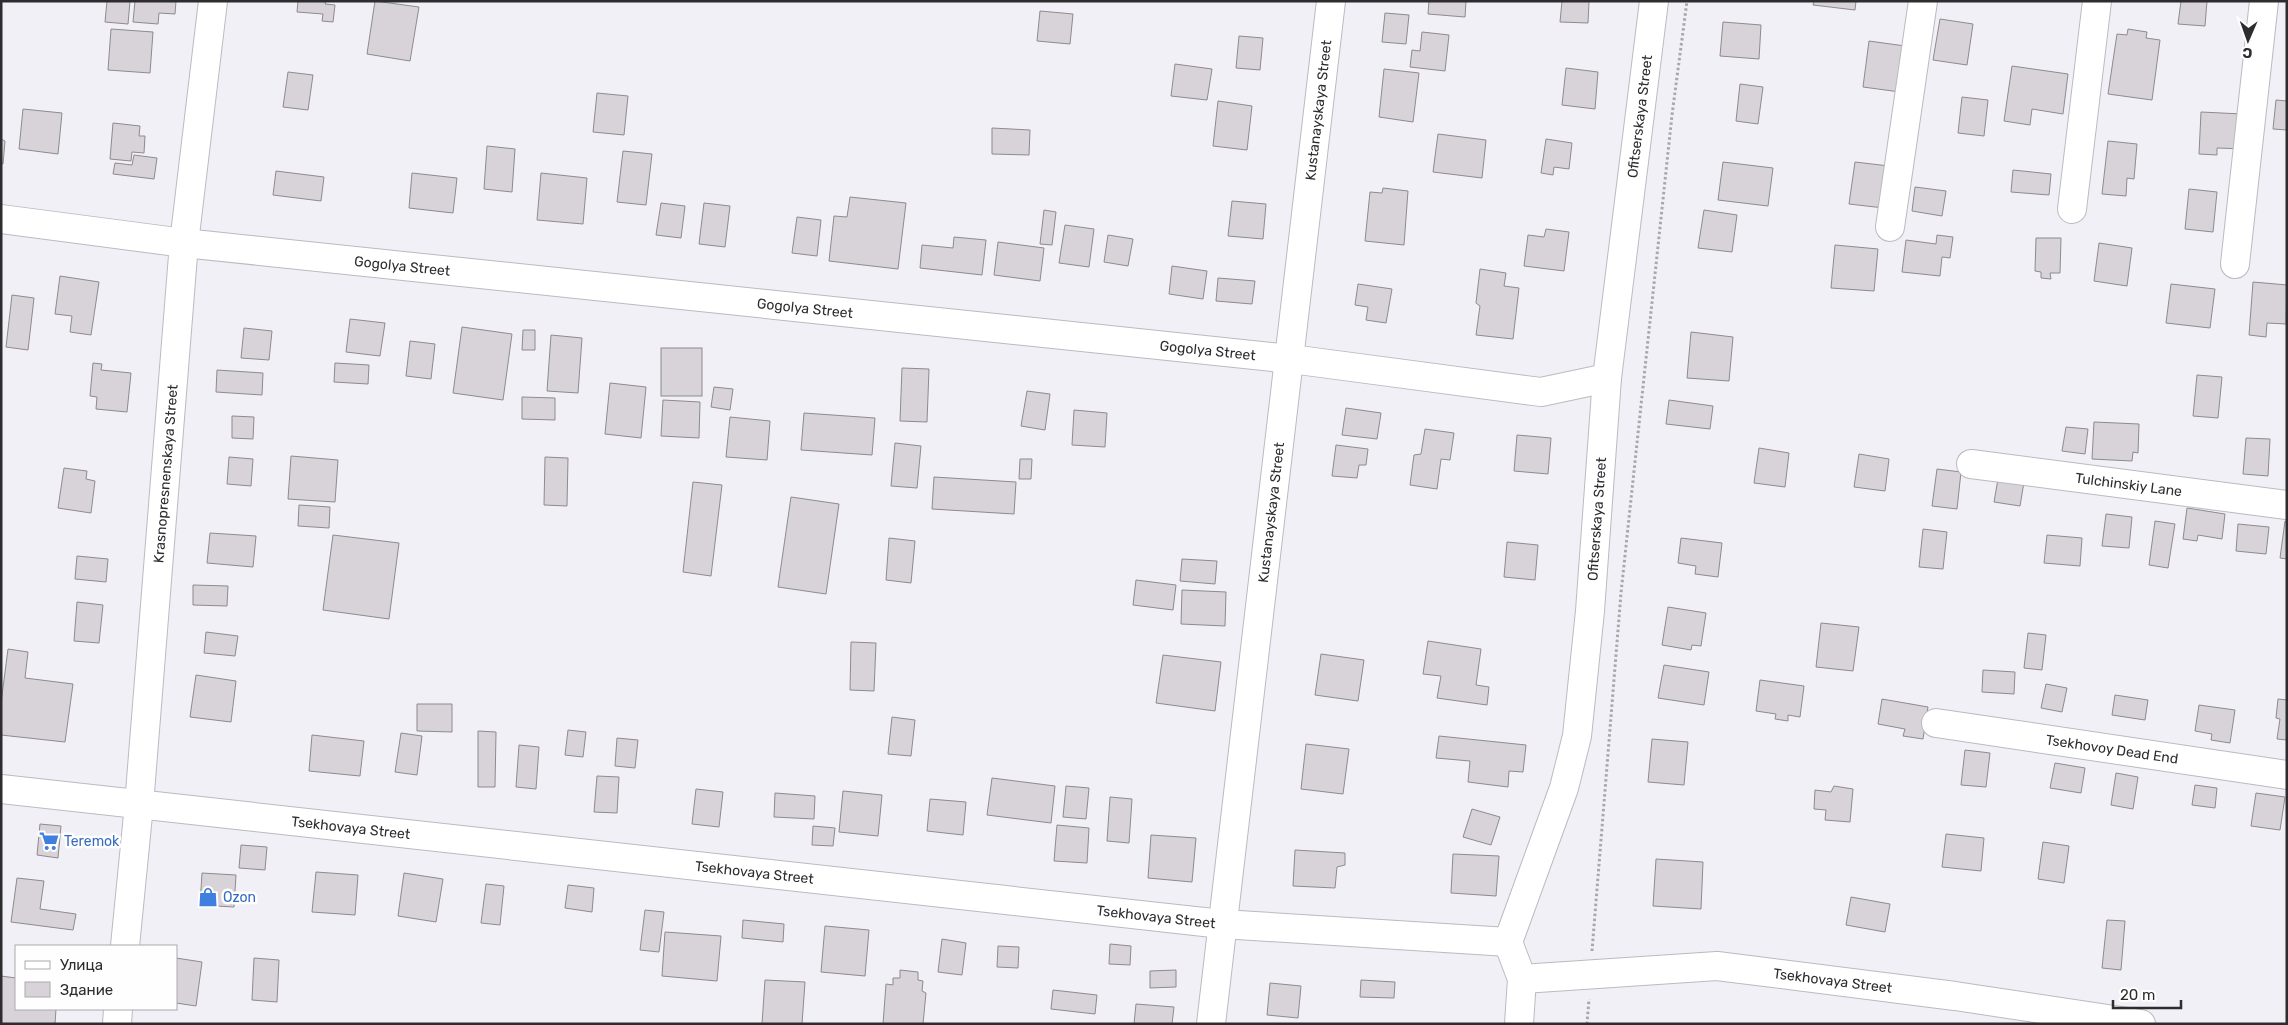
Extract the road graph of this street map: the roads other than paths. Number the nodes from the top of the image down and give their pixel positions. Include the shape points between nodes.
1 (213, 1) edge
2 (1331, 1) edge
3 (1654, 1) edge
4 (1923, 1) edge
5 (2097, 1) edge
6 (2264, 1) edge
7 (2072, 208) dead end
8 (1, 219) edge
9 (1890, 227) dead end
10 (184, 243) junction
11 (2236, 264) dead end
12 (1291, 359) junction
13 (1607, 378) junction
14 (1971, 464) dead end
15 (2287, 505) edge
16 (1936, 723) dead end
17 (2287, 775) edge
18 (1, 789) edge
19 (139, 805) junction
20 (1222, 924) junction
21 (1508, 942) junction
22 (125, 945) edge
23 (1522, 979) junction
24 (118, 1010) edge
25 (117, 1024) edge
26 (1211, 1024) edge
27 (1519, 1024) edge
28 (2141, 1024) edge

1 - 10 street, Krasnopresnenskaya Street
2 - 12 street, Kustanayskaya Street
3 - 13 street, Ofitserskaya Street
4 - 9 street
5 - 7 street
6 - 11 street
8 - 10 street, Gogolya Street
10 - 12 street, Gogolya Street
10 - 19 street, Krasnopresnenskaya Street
12 - 13 street, Gogolya Street via 1541,392
12 - 20 street, Kustanayskaya Street
13 - 21 street, Ofitserskaya Street via 1590,611 1577,736 1564,788
14 - 15 street, Tulchinskiy Lane
16 - 17 street, Tsekhovoy Dead End
18 - 19 street, Tsekhovaya Street
19 - 20 street, Tsekhovaya Street
19 - 22 street, Krasnopresnenskaya Street
20 - 21 street, Tsekhovaya Street
20 - 26 street, Kustanayskaya Street
21 - 23 street
23 - 27 street
23 - 28 street, Tsekhovaya Street via 1717,966 1955,996
24 - 25 street

